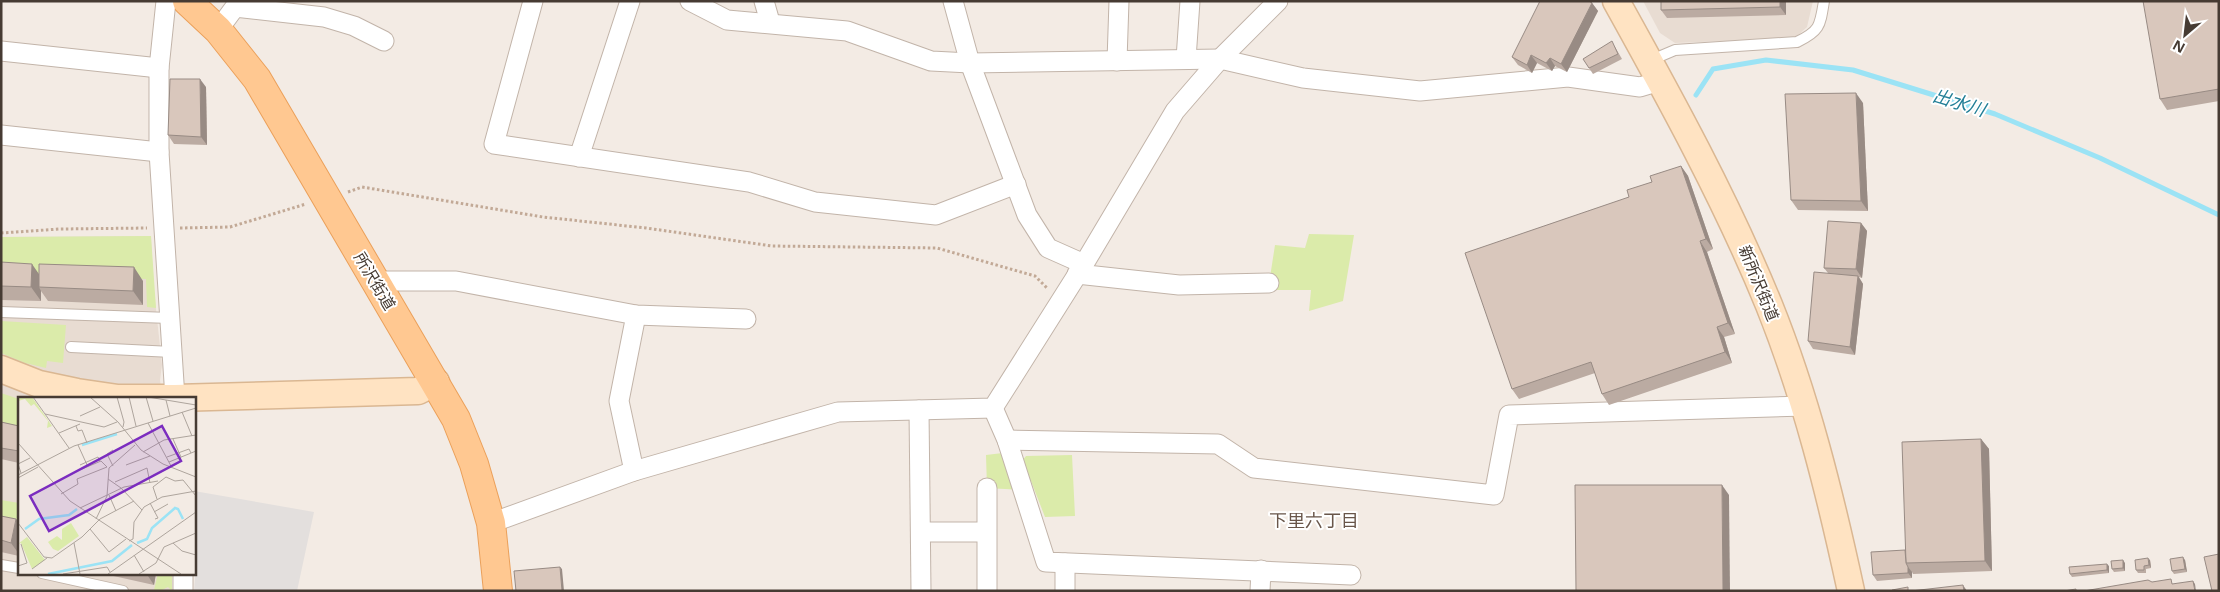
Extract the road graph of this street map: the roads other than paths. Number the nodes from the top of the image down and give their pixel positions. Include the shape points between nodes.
1 (166, 1) edge
2 (187, 1) edge
3 (533, 1) edge
4 (630, 1) edge
5 (690, 1) edge
6 (764, 1) edge
7 (953, 1) edge
8 (1119, 1) edge
9 (1190, 1) edge
10 (1278, 1) edge
11 (1616, 1) edge
12 (1824, 1) edge
13 (326, 9) edge
14 (770, 22) junction
15 (218, 30) junction
16 (384, 41) dead end
17 (1, 51) edge
18 (1186, 59) junction
19 (1220, 59) junction
20 (1117, 60) junction
21 (970, 63) junction
22 (160, 68) junction
23 (1655, 71) junction
24 (1, 135) edge
25 (159, 152) junction
26 (579, 157) junction
27 (1016, 184) junction
28 (1081, 269) junction
29 (374, 281) junction
30 (1269, 283) dead end
31 (1, 312) edge
32 (636, 315) junction
33 (170, 318) junction
34 (746, 319) dead end
35 (71, 347) dead end
36 (172, 352) junction
37 (1, 369) edge
38 (436, 382) junction
39 (111, 397) edge
40 (175, 397) edge
41 (195, 397) edge
42 (1805, 406) junction
43 (993, 408) junction
44 (919, 410) junction
45 (1007, 440) junction
46 (634, 471) junction
47 (987, 488) dead end
48 (491, 523) junction
49 (921, 532) junction
50 (986, 532) junction
51 (1064, 563) junction
52 (1, 564) edge
53 (18, 568) edge
54 (1261, 570) junction
55 (46, 574) edge
56 (183, 574) edge
57 (1351, 575) dead end
58 (1851, 588) edge
59 (123, 591) edge
60 (183, 591) edge
61 (498, 591) edge
62 (921, 591) edge
63 (987, 591) edge
64 (1065, 591) edge
65 (1260, 591) edge

1 - 22 street
2 - 15 main road, 所沢街道
3 - 26 street via 494,144
4 - 26 street
5 - 14 street via 727,20
6 - 14 street
7 - 21 street
8 - 20 street
9 - 18 street
10 - 19 street
11 - 23 street, 新所沢街道
12 - 23 lane via 1821,24 1813,34 1797,42 1675,50
13 - 15 street via 235,7
13 - 16 street
14 - 21 street via 847,32 931,61
15 - 29 main road, 所沢街道 via 258,79
17 - 22 street
18 - 19 street
18 - 20 street
19 - 23 street via 1303,78 1420,91 1568,77 1640,87
19 - 28 street via 1175,111
20 - 21 street
21 - 27 street
22 - 25 street
23 - 42 street, 新所沢街道 via 1744,245
24 - 25 street
25 - 33 street
26 - 27 street via 750,182 816,202 936,215
27 - 28 street via 1027,215 1048,248
28 - 30 street via 1179,285
28 - 43 street
29 - 32 street via 456,281
29 - 38 main road, 所沢街道
31 - 33 lane
32 - 34 street
32 - 46 street via 619,401
33 - 36 street
35 - 36 lane
36 - 40 street
37 - 39 street via 39,384
38 - 41 street via 418,391
38 - 48 main road, 所沢街道 via 456,419 474,464
42 - 45 street via 1509,416 1494,495 1254,468 1218,444
42 - 58 street, 新所沢街道 via 1842,542
43 - 44 street
43 - 45 street
44 - 46 street via 838,412
44 - 49 street
45 - 51 street via 1046,562
46 - 48 street
47 - 50 street
48 - 61 main road, 所沢街道
49 - 50 street
49 - 62 street
50 - 63 street
51 - 54 street
51 - 64 street
52 - 53 lane
54 - 57 street
54 - 65 street
55 - 59 lane
56 - 60 street

